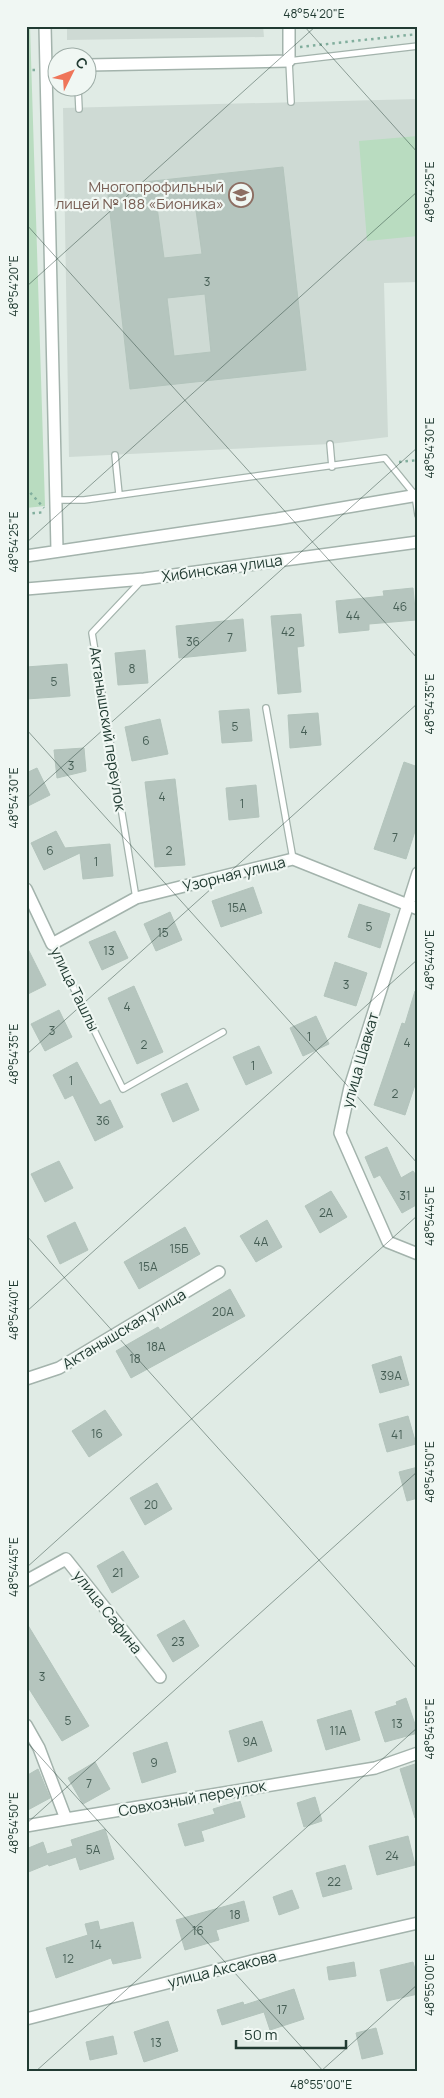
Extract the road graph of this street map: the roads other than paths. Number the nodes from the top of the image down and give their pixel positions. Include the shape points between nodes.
1 (45, 26) edge
2 (289, 26) edge
3 (418, 46) edge
4 (289, 61) junction
5 (98, 65) edge
6 (48, 66) edge
7 (40, 67) junction
8 (78, 98) edge
9 (291, 102) dead end
10 (79, 108) dead end
11 (330, 444) dead end
12 (115, 455) dead end
13 (332, 467) junction
14 (119, 494) junction
15 (416, 495) edge
16 (56, 500) junction
17 (418, 514) edge
18 (418, 542) edge
19 (57, 550) junction
20 (26, 556) edge
21 (144, 579) junction
22 (26, 590) edge
23 (266, 708) dead end
24 (293, 859) junction
25 (418, 873) edge
26 (26, 889) edge
27 (136, 898) junction
28 (412, 907) edge
29 (52, 944) junction
30 (223, 1032) dead end
31 (418, 1254) edge
32 (219, 1272) dead end
33 (26, 1379) edge
34 (26, 1581) edge
35 (160, 1677) dead end
36 (26, 1725) edge
37 (418, 1753) edge
38 (66, 1819) junction
39 (26, 1826) edge
40 (418, 1923) edge
41 (26, 2019) edge

1 - 7 street
2 - 4 street
3 - 4 lane
4 - 5 street
4 - 9 lane
6 - 7 street
7 - 16 street
8 - 10 lane
11 - 13 lane
12 - 14 lane
13 - 14 lane
13 - 15 lane via 385,458
14 - 16 lane via 84,500
15 - 17 lane
15 - 19 street via 277,519
16 - 19 street
18 - 21 street, Хибинская улица
19 - 20 street
21 - 22 street, Хибинская улица
21 - 27 lane, Актанышский переулок via 92,632
23 - 24 lane
24 - 27 street, Узорная улица
24 - 28 street, Узорная улица
25 - 28 street, улица Шавкат
26 - 29 street, улица Ташлы
27 - 29 street, Узорная улица
28 - 31 street, улица Шавкат via 350,1087 340,1133 388,1242
29 - 30 lane, улица Ташлы via 123,1089
32 - 33 street, Актанышская улица via 59,1368
34 - 35 street, улица Сафина via 66,1559
36 - 38 street via 39,1748
37 - 38 street, Совхозный переулок via 375,1768
38 - 39 street, Совхозный переулок
40 - 41 street, улица Аксакова via 256,1960

